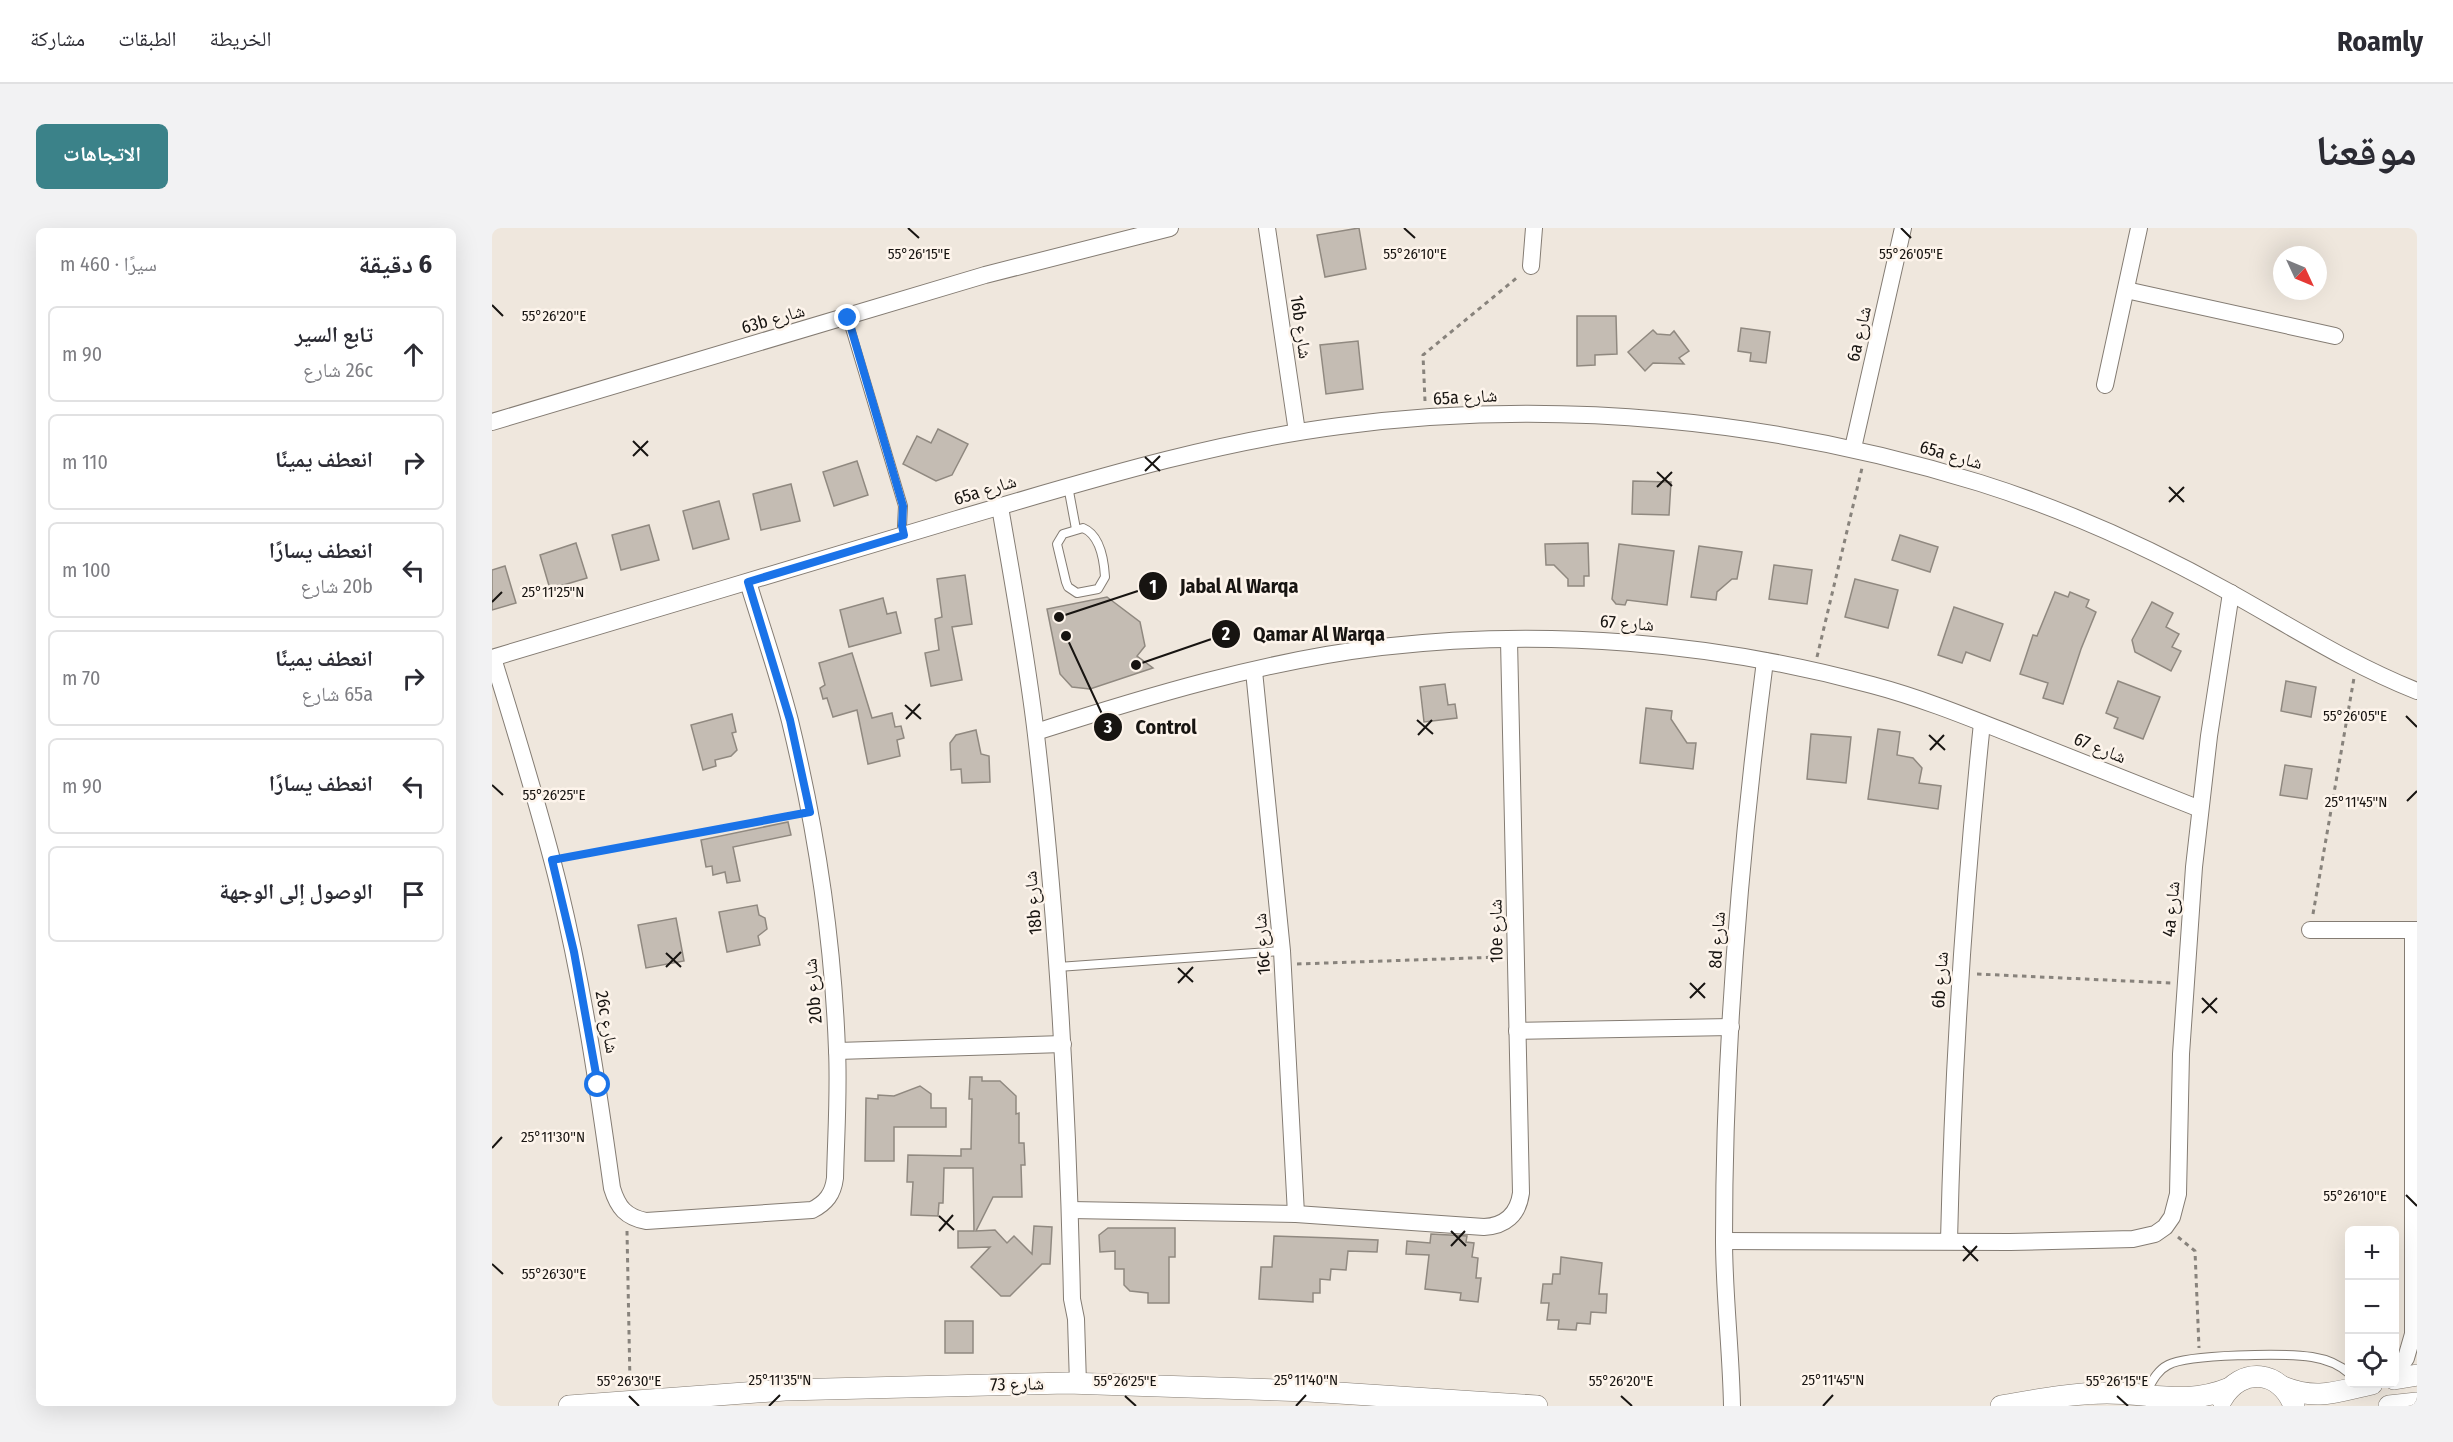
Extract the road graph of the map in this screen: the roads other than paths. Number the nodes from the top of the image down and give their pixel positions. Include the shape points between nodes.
1 (1170, 228) edge
2 (1267, 228) edge
3 (1534, 228) edge
4 (2139, 228) edge
5 (1900, 229) edge
6 (1531, 266) road end
7 (2126, 290) junction
8 (848, 318) junction
9 (2335, 336) dead end
10 (2105, 385) dead end
11 (492, 422) edge
12 (1297, 432) junction
13 (1859, 450) junction
14 (1068, 485) junction
15 (1000, 507) junction
16 (1076, 529) junction
17 (904, 535) junction
18 (748, 582) junction
19 (2231, 593) junction
20 (1509, 640) junction
21 (492, 658) edge
22 (1765, 661) junction
23 (1254, 671) junction
24 (2417, 691) edge
25 (1982, 723) junction
26 (1036, 732) junction
27 (2200, 809) junction
28 (2310, 930) road end
29 (2415, 930) edge
30 (1282, 958) junction
31 (1058, 967) junction
32 (1731, 1027) junction
33 (1517, 1031) junction
34 (1063, 1044) junction
35 (837, 1051) junction
36 (1070, 1210) junction
37 (1296, 1214) junction
38 (627, 1215) joint
39 (1724, 1240) junction
40 (1949, 1241) junction
41 (1727, 1331) junction
42 (2415, 1339) edge
43 (2399, 1369) edge
44 (2345, 1371) edge
45 (2417, 1375) edge
46 (2399, 1377) edge
47 (1073, 1383) junction
48 (2283, 1387) junction
49 (2345, 1388) edge
50 (2144, 1395) junction
51 (2225, 1397) edge
52 (687, 1401) edge
53 (2417, 1403) edge
54 (569, 1406) edge
55 (1537, 1406) edge
56 (1722, 1406) edge
57 (1732, 1406) edge
58 (2001, 1406) edge
59 (2294, 1406) edge
60 (2389, 1406) edge

1 - 8 street, 63b شارع via 984,275
2 - 12 street, 16b شارع
3 - 6 street
4 - 7 street
5 - 13 street, 6a شارع
7 - 9 street
7 - 10 street
8 - 11 street, 63b شارع
8 - 17 lane via 903,506
12 - 13 street, 65a شارع via 1425,418 1528,414 1658,419 1744,429
12 - 14 street, 65a شارع via 1177,456
13 - 19 street, 65a شارع via 2047,506 2171,561
14 - 15 street, 65a شارع
14 - 16 lane
15 - 17 street, 65a شارع
15 - 26 street, 18b شارع
16 - 16 lane via 1063,534 1057,550 1068,587 1083,593 1098,588 1105,570 1094,535 1083,528
17 - 18 street, 65a شارع
18 - 21 street, 65a شارع
18 - 35 street, 20b شارع via 790,720 810,812 829,944
19 - 24 street, 65a شارع via 2356,665
19 - 27 street, 4a شارع
20 - 22 street, شارع 67 via 1637,643
20 - 23 street, شارع 67 via 1381,647
20 - 33 street, 10e شارع
21 - 38 street, 26c شارع via 552,860 586,1018 612,1188
22 - 25 street, شارع 67 via 1886,689
22 - 32 street, 8d شارع via 1743,845
23 - 26 street, شارع 67 via 1139,700
23 - 30 street, 16c شارع
25 - 27 street, شارع 67
25 - 40 street, 6b شارع via 1960,973
26 - 31 street, 18b شارع
27 - 40 street, 4a شارع via 2185,984 2178,1194 2172,1217 2155,1234 2133,1239
28 - 29 street
29 - 42 street
30 - 31 lane
30 - 37 street, 16c شارع
31 - 34 street, 18b شارع
32 - 33 street
32 - 39 street, 8d شارع
33 - 37 street, 10e شارع via 1521,1193 1510,1218 1502,1224 1484,1227
34 - 35 street
34 - 36 street, 18b شارع
35 - 38 street, 20b شارع via 835,1178 831,1194 819,1206 804,1212 657,1221
36 - 37 street
36 - 47 street, 18b شارع via 1072,1299 1068,1324
39 - 40 street
39 - 41 street, 8d شارع
41 - 56 street, 8d شارع
41 - 57 street, 8d شارع
42 - 43 street
44 - 50 lane via 2312,1357 2199,1358 2162,1369
45 - 46 street
47 - 52 street, شارع 73 via 785,1389
47 - 55 street, شارع 73 via 1308,1391
48 - 49 street via 2313,1395 2329,1395
48 - 51 street via 2262,1376 2250,1377 2239,1381
48 - 59 street
50 - 51 street via 2183,1400
50 - 58 street via 2079,1394
52 - 54 street, شارع 73 via 630,1400
53 - 60 street

